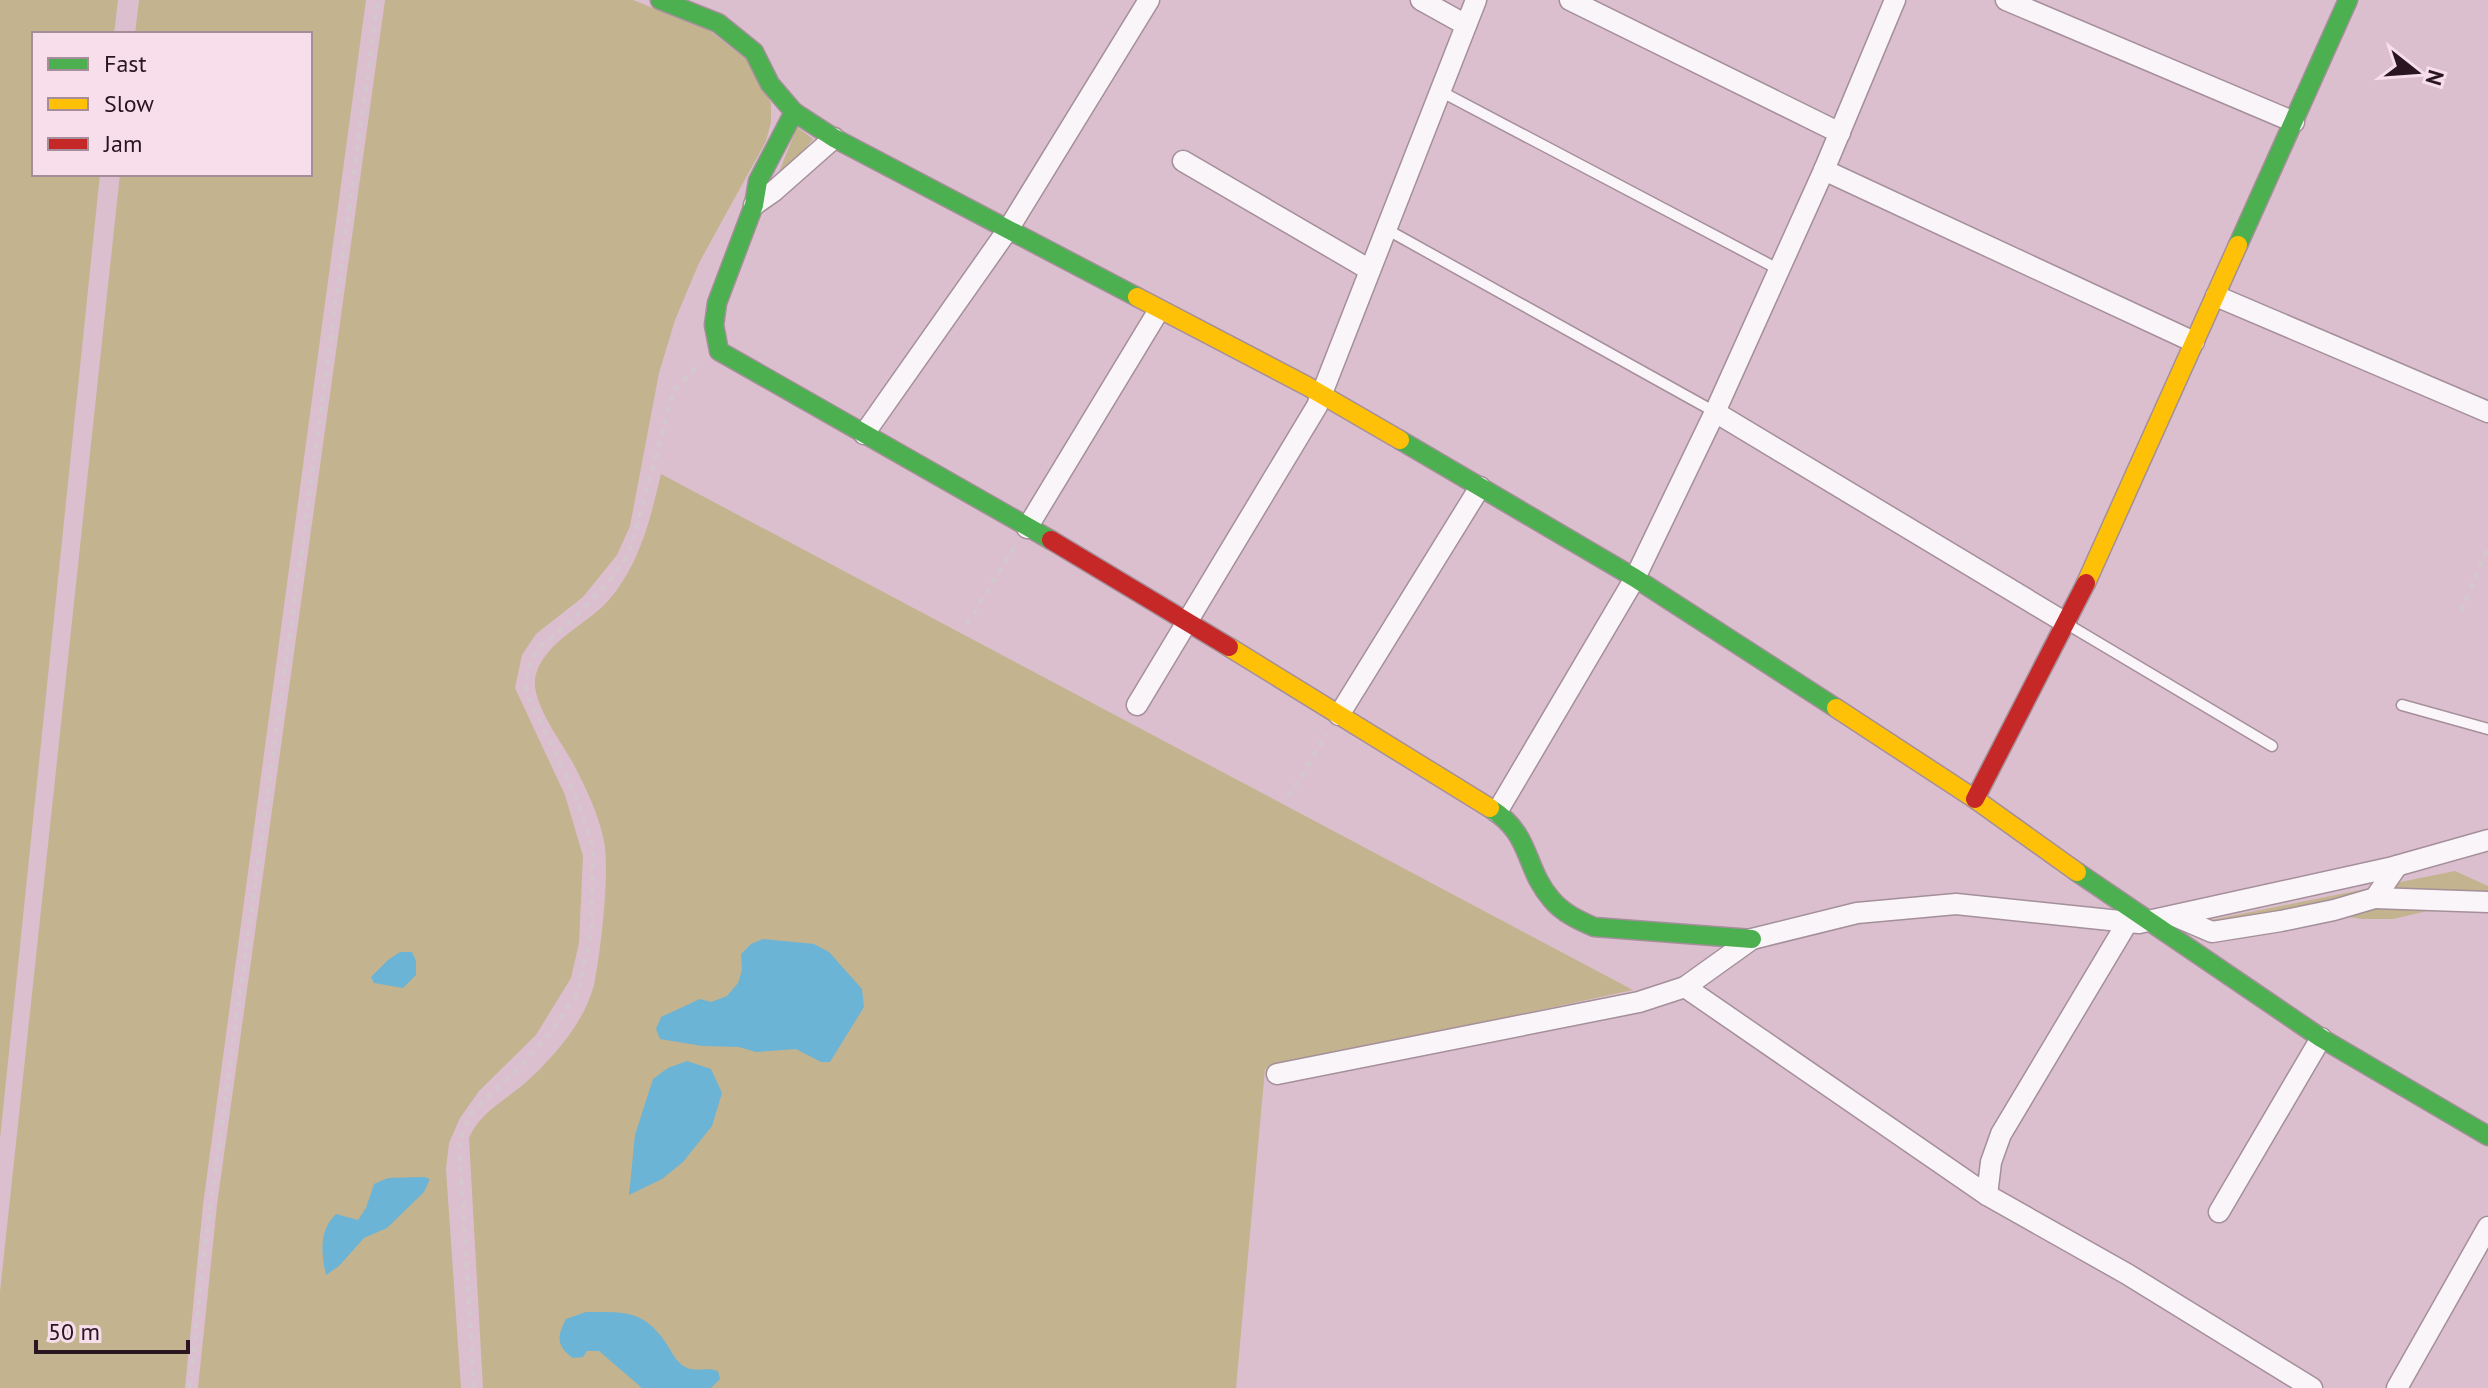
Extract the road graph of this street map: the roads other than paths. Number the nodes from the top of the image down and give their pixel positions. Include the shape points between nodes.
1 (660, 0) edge
2 (1149, 0) edge
3 (1421, 0) edge
4 (1476, 0) edge
5 (1570, 0) edge
6 (1895, 0) edge
7 (2006, 0) edge
8 (2348, 0) edge
9 (1466, 25) junction
10 (1440, 91) junction
11 (794, 112) junction
12 (2294, 122) junction
13 (1840, 133) junction
14 (834, 138) junction
15 (1183, 161) dead end
16 (1824, 170) junction
17 (754, 205) junction
18 (1009, 228) junction
19 (1386, 229) junction
20 (1778, 269) junction
21 (1370, 270) junction
22 (2216, 296) junction
23 (1159, 310) junction
24 (2194, 342) junction
25 (1322, 394) junction
26 (1715, 412) junction
27 (2488, 412) edge
28 (864, 434) junction
29 (1480, 487) junction
30 (1027, 528) junction
31 (1635, 578) junction
32 (1186, 621) junction
33 (2066, 623) junction
34 (1137, 705) dead end
35 (2402, 705) dead end
36 (1339, 715) junction
37 (2488, 729) edge
38 (2272, 746) dead end
39 (1975, 799) junction
40 (1497, 812) junction
41 (2488, 840) edge
42 (2397, 866) junction
43 (2375, 898) junction
44 (2488, 902) edge
45 (2177, 917) junction
46 (2137, 922) junction
47 (1752, 939) junction
48 (1685, 987) junction
49 (2321, 1038) junction
50 (1277, 1074) dead end
51 (2488, 1136) edge
52 (1987, 1195) junction
53 (2219, 1212) dead end
54 (2488, 1227) edge
55 (2312, 1388) edge
56 (2397, 1388) edge

1 - 11 street via 718,23 754,52 770,84
2 - 18 street
3 - 9 street
4 - 9 street
5 - 13 street
6 - 13 street
7 - 12 street
8 - 12 street
9 - 10 street
10 - 19 street
10 - 20 lane
11 - 14 street
11 - 17 street via 758,181
12 - 22 street
13 - 16 street
14 - 17 street
14 - 18 street
15 - 21 street
16 - 20 street
16 - 24 street
17 - 28 street via 717,303 719,351
18 - 23 street
18 - 28 street
19 - 21 street
19 - 26 lane
20 - 26 street
21 - 25 street
22 - 24 street
22 - 27 street
23 - 25 street
23 - 30 street
24 - 33 street
25 - 29 street
25 - 32 street
26 - 31 street
26 - 33 street
28 - 30 street
29 - 31 street
29 - 36 street
30 - 32 street
31 - 39 street
31 - 40 street
32 - 34 street
32 - 36 street
33 - 38 lane
33 - 39 street
35 - 37 lane
36 - 40 street
39 - 46 street
40 - 47 street via 1525,844 1552,900 1570,916 1594,927
41 - 42 street
42 - 43 street
42 - 45 street
43 - 44 street
43 - 45 street via 2295,919 2218,931 2205,931
45 - 46 street
46 - 47 street via 1956,904 1857,913
46 - 49 street
46 - 52 street via 2001,1134
47 - 48 street
48 - 50 street via 1639,1002
48 - 52 street
49 - 51 street
49 - 53 street
52 - 55 street
54 - 56 street

